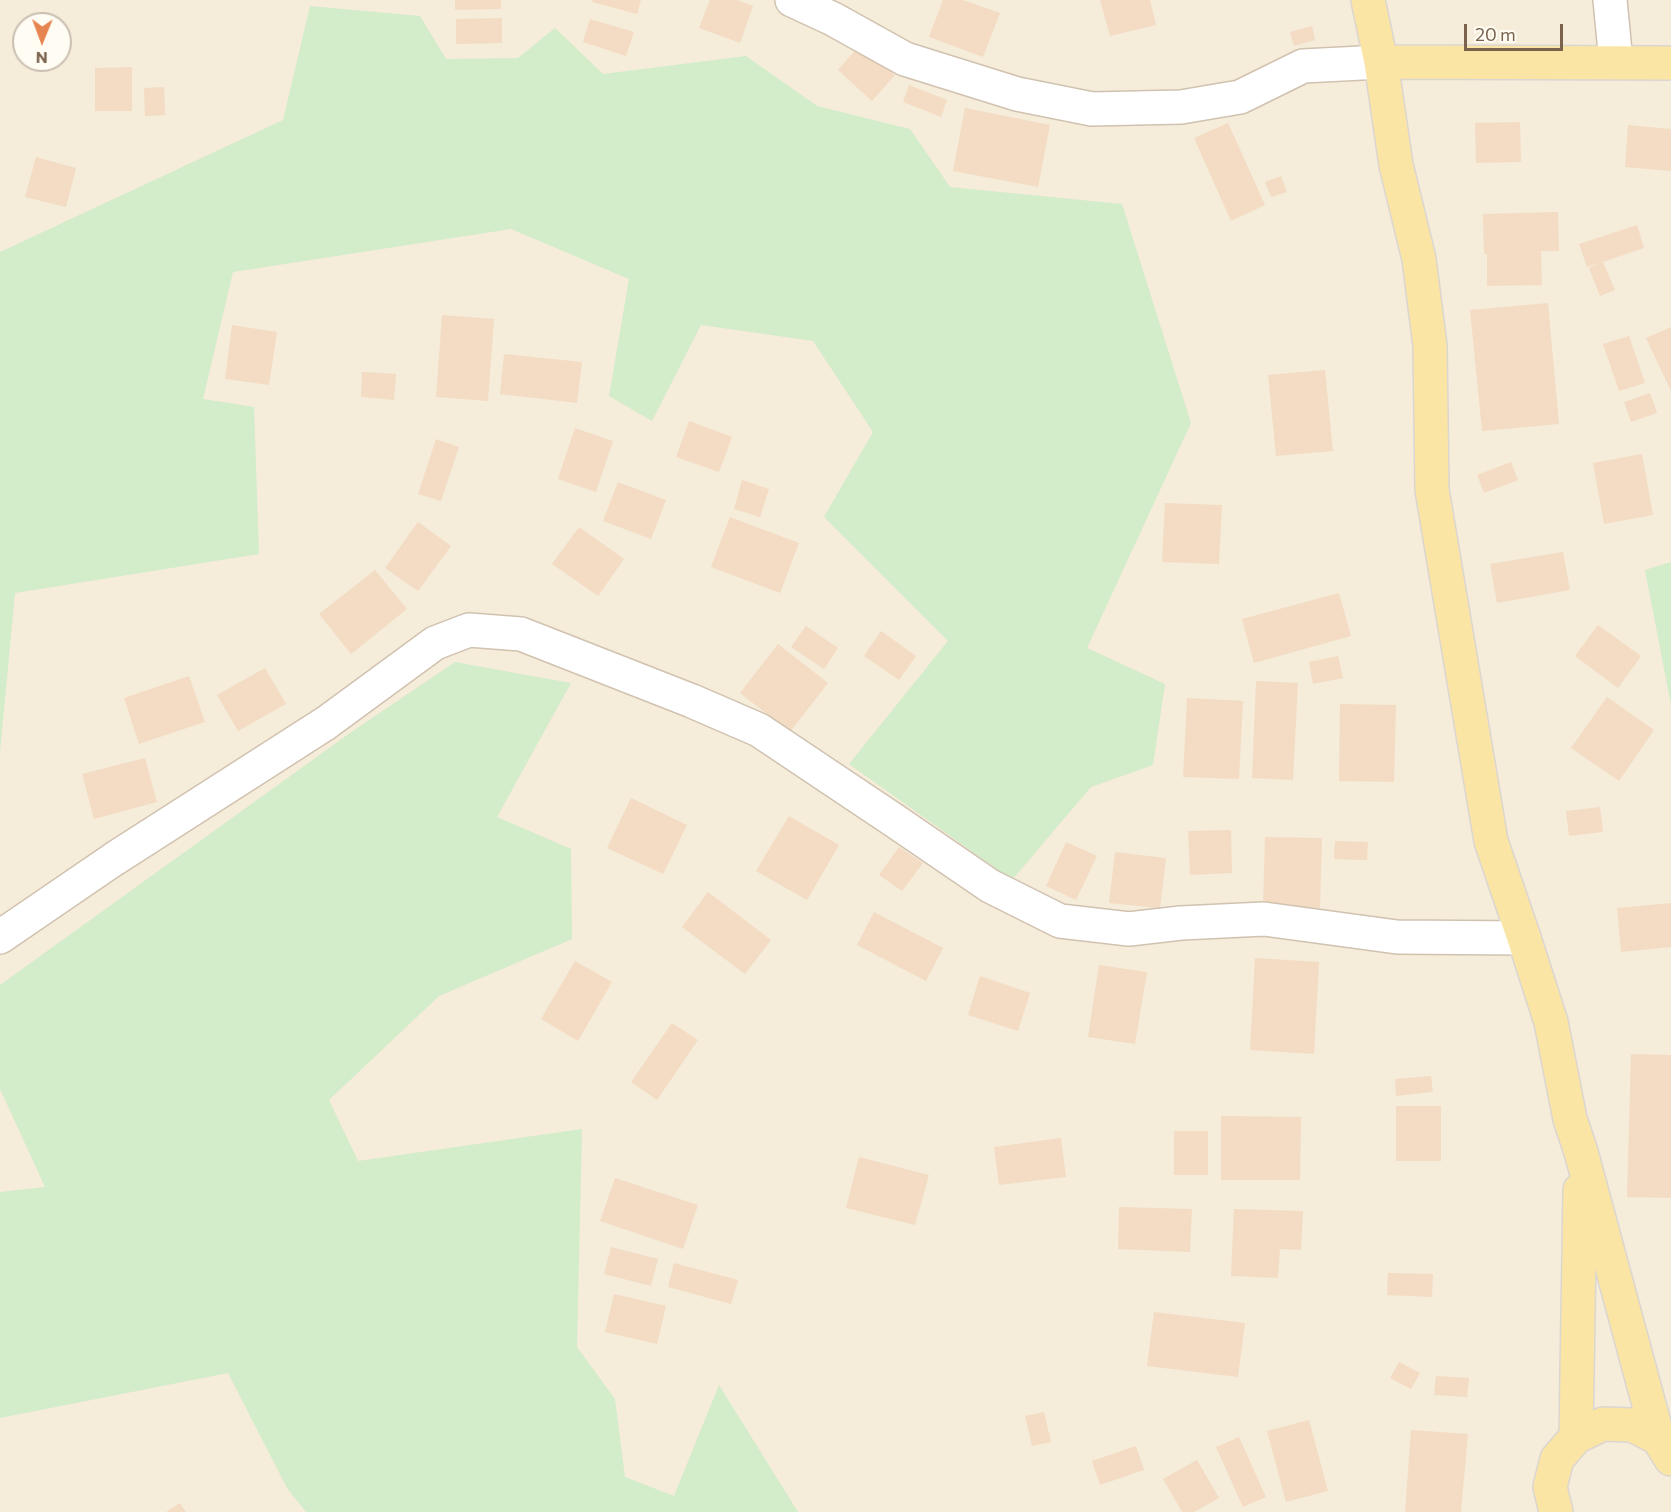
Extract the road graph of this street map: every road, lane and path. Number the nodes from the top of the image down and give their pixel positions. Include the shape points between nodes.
1 (792, 0) edge
2 (1368, 0) edge
3 (1610, 0) edge
4 (1381, 62) junction
5 (1616, 62) junction
6 (1671, 63) edge
7 (0, 937) edge
8 (1524, 938) junction
9 (1581, 1152) junction
10 (1576, 1437) junction
11 (1665, 1448) edge
12 (1556, 1512) edge

1 - 4 street via 906,59 1017,93 1092,109 1181,107 1240,97 1303,66
2 - 4 main road
3 - 5 street
4 - 5 main road
4 - 8 main road via 1396,165 1419,259 1430,346 1432,490 1491,841
5 - 6 main road
7 - 8 street via 326,723 435,643 469,630 521,634 759,730 990,886 1060,921 1129,929 1264,919 1397,937
8 - 9 main road via 1551,1022 1570,1119
9 - 10 main road
9 - 11 main road
10 - 11 main road via 1603,1424 1632,1425
10 - 12 main road via 1557,1459 1550,1487

